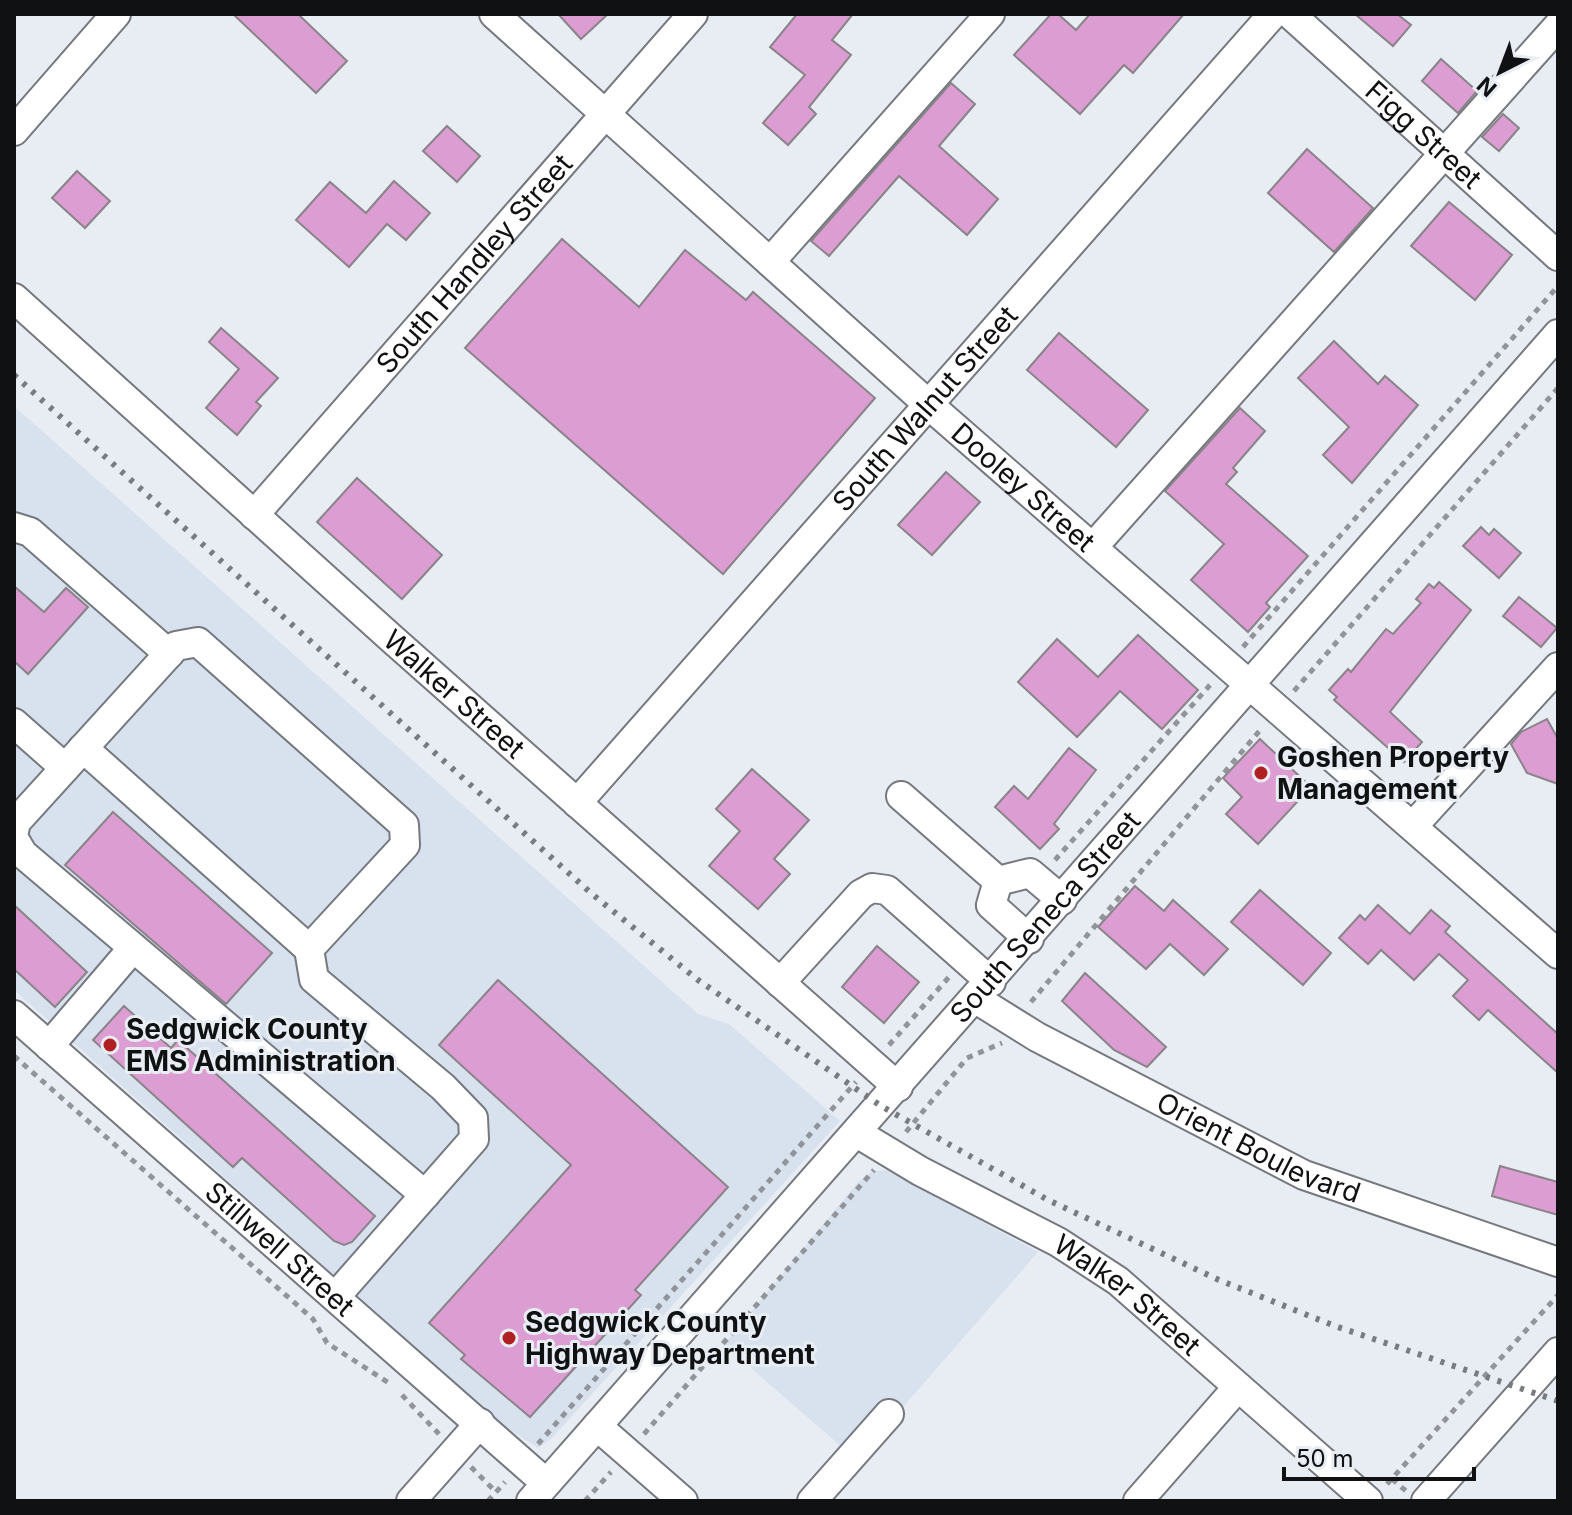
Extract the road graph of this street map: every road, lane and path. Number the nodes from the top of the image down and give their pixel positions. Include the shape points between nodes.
1 (116, 14) edge
2 (494, 14) edge
3 (693, 14) edge
4 (990, 14) edge
5 (1273, 14) edge
6 (1290, 14) edge
7 (1558, 26) edge
8 (605, 113) junction
9 (14, 131) edge
10 (1445, 154) junction
11 (1558, 256) edge
12 (770, 262) junction
13 (14, 298) edge
14 (1558, 334) edge
15 (1558, 388) edge
16 (929, 405) junction
17 (254, 515) junction
18 (14, 527) edge
19 (1093, 547) junction
20 (169, 654) junction
21 (1558, 667) edge
22 (1252, 684) junction
23 (1280, 708) junction
24 (14, 723) edge
25 (74, 758) junction
26 (901, 796) dead end
27 (577, 803) junction
28 (1413, 826) junction
29 (14, 829) edge
30 (998, 881) junction
31 (1062, 900) junction
32 (1029, 939) junction
33 (133, 948) junction
34 (309, 949) junction
35 (1558, 954) edge
36 (780, 983) junction
37 (983, 990) junction
38 (14, 1015) edge
39 (1015, 1024) junction
40 (49, 1046) junction
41 (14, 1056) edge
42 (898, 1087) junction
43 (857, 1133) junction
44 (889, 1152) junction
45 (425, 1195) junction
46 (1558, 1262) edge
47 (1558, 1295) edge
48 (336, 1296) junction
49 (1558, 1352) edge
50 (1238, 1387) junction
51 (889, 1414) dead end
52 (480, 1423) junction
53 (597, 1426) junction
54 (455, 1451) junction
55 (628, 1452) junction
56 (496, 1492) dead end
57 (539, 1492) edge
58 (1374, 1496) edge
59 (411, 1501) edge
60 (585, 1501) edge
61 (683, 1501) edge
62 (812, 1501) edge
63 (1138, 1501) edge
64 (1426, 1501) edge

1 - 9 street
2 - 8 street, Dooley Street
3 - 8 street, South Handley Street
4 - 12 street
5 - 16 street, South Walnut Street
6 - 10 street, Figg Street
7 - 10 street
8 - 12 street, Dooley Street
8 - 17 street, South Handley Street
10 - 11 street, Figg Street
10 - 19 street
12 - 16 street, Dooley Street
13 - 17 street, Walker Street
14 - 22 street, South Seneca Street
15 - 23 path
16 - 19 street, Dooley Street
16 - 27 street, South Walnut Street
17 - 27 street, Walker Street
18 - 20 street via 30,532
19 - 22 street, Dooley Street
20 - 25 street
20 - 34 street via 176,646 198,642 404,825 405,845
21 - 28 street
22 - 23 street, Dooley Street
22 - 31 street, South Seneca Street
23 - 28 street, Dooley Street
23 - 39 path
24 - 25 street
25 - 29 street
25 - 34 street
26 - 30 street
27 - 36 street, Walker Street
28 - 35 street, Dooley Street
29 - 33 street via 23,854
30 - 31 street via 1030,873
30 - 32 street via 991,905
31 - 32 street, South Seneca Street
32 - 37 street, South Seneca Street
33 - 40 street
33 - 45 street
34 - 45 street via 314,979 473,1118 474,1139
36 - 37 street, Orient Boulevard via 872,888 887,890
36 - 42 street, Walker Street
37 - 39 street, Orient Boulevard
37 - 42 street, South Seneca Street
38 - 40 street, Stillwell Street
39 - 44 path via 1001,1044 967,1058
39 - 46 street, Orient Boulevard via 1304,1175
40 - 48 street, Stillwell Street
41 - 54 path via 313,1319 327,1343 396,1386
42 - 43 street, South Seneca Street
43 - 44 street, Walker Street
43 - 53 street, South Seneca Street
44 - 50 street, Walker Street via 1058,1242 1118,1281
44 - 55 path
45 - 48 street
47 - 58 path
48 - 52 street, Stillwell Street
49 - 64 street
50 - 58 street, Walker Street
50 - 63 street
51 - 62 street
52 - 54 street
52 - 57 street, Stillwell Street
53 - 55 street
53 - 57 street, South Seneca Street
54 - 56 path
54 - 59 street
55 - 60 path
55 - 61 street

